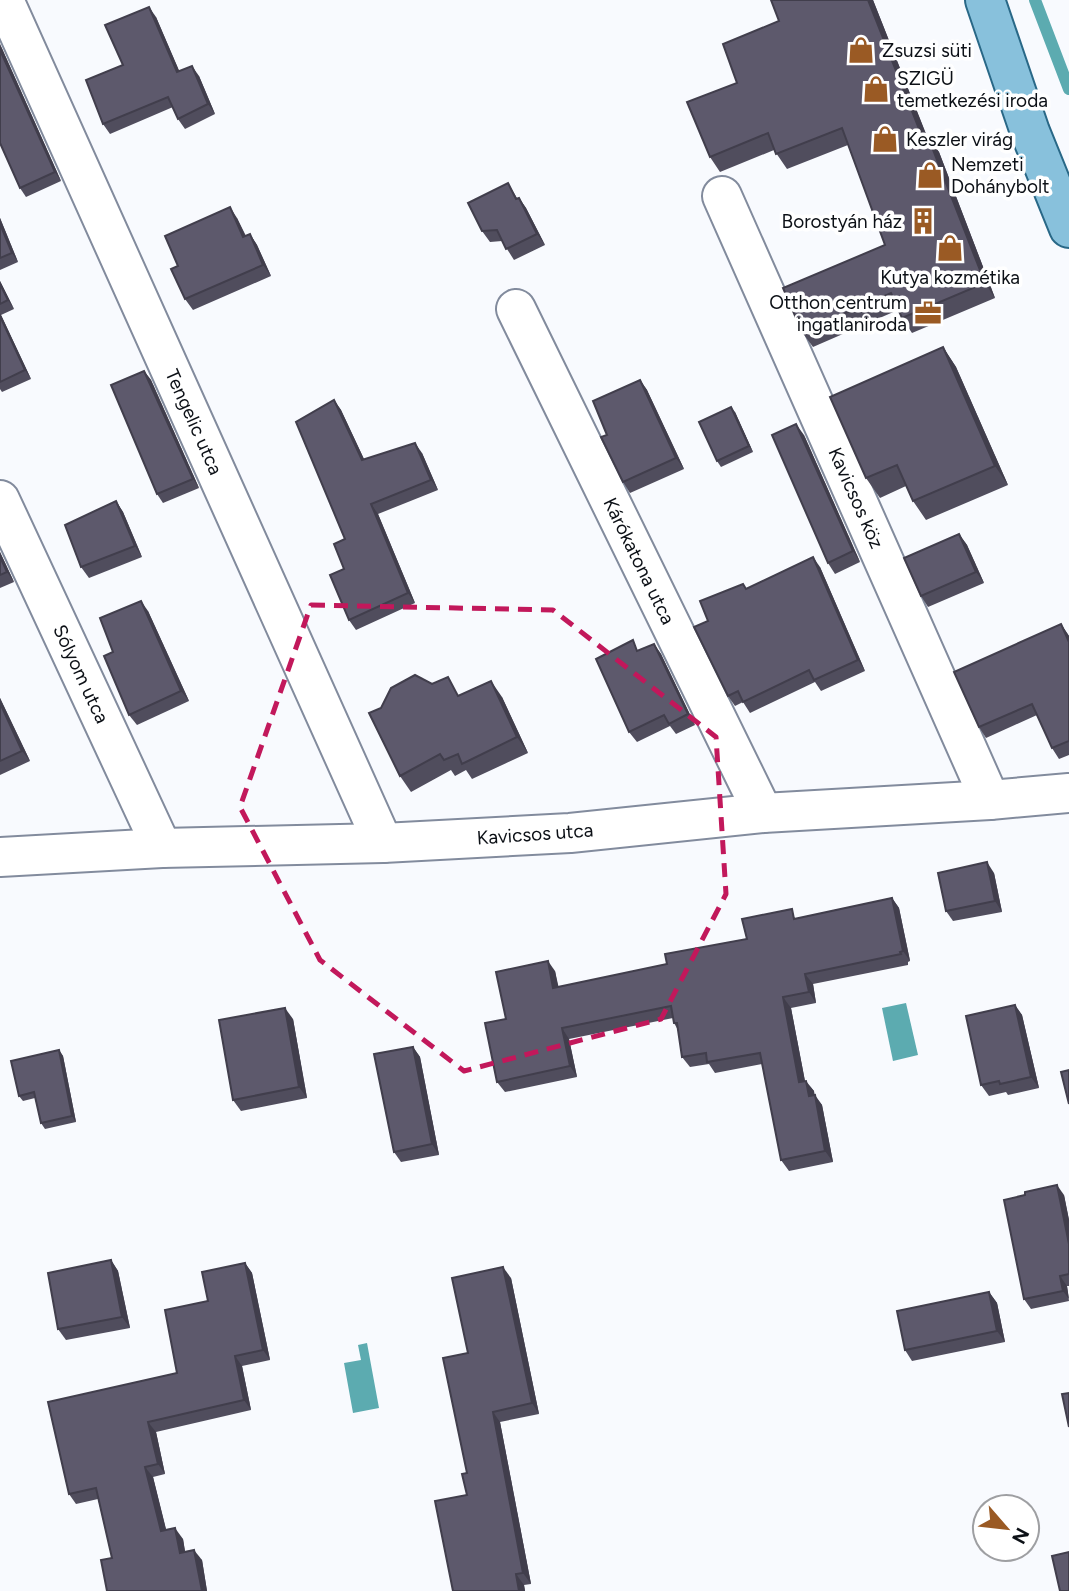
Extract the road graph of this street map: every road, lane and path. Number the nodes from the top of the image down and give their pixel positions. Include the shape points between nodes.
1 (4, 0) edge
2 (985, 0) edge
3 (722, 196) dead end
4 (1069, 228) edge
5 (516, 309) dead end
6 (0, 500) edge
7 (1069, 793) edge
8 (990, 800) junction
9 (763, 813) junction
10 (383, 843) junction
11 (162, 849) junction
12 (0, 857) edge

1 - 10 street, Tengelic utca
2 - 4 main road
3 - 8 street, Kavicsos köz
5 - 9 street, Kárókatona utca
6 - 11 street, Sólyom utca
7 - 8 street, Kavicsos utca
8 - 9 street, Kavicsos utca
9 - 10 street, Kavicsos utca via 570,833
10 - 11 street, Kavicsos utca
11 - 12 street, Kavicsos utca

